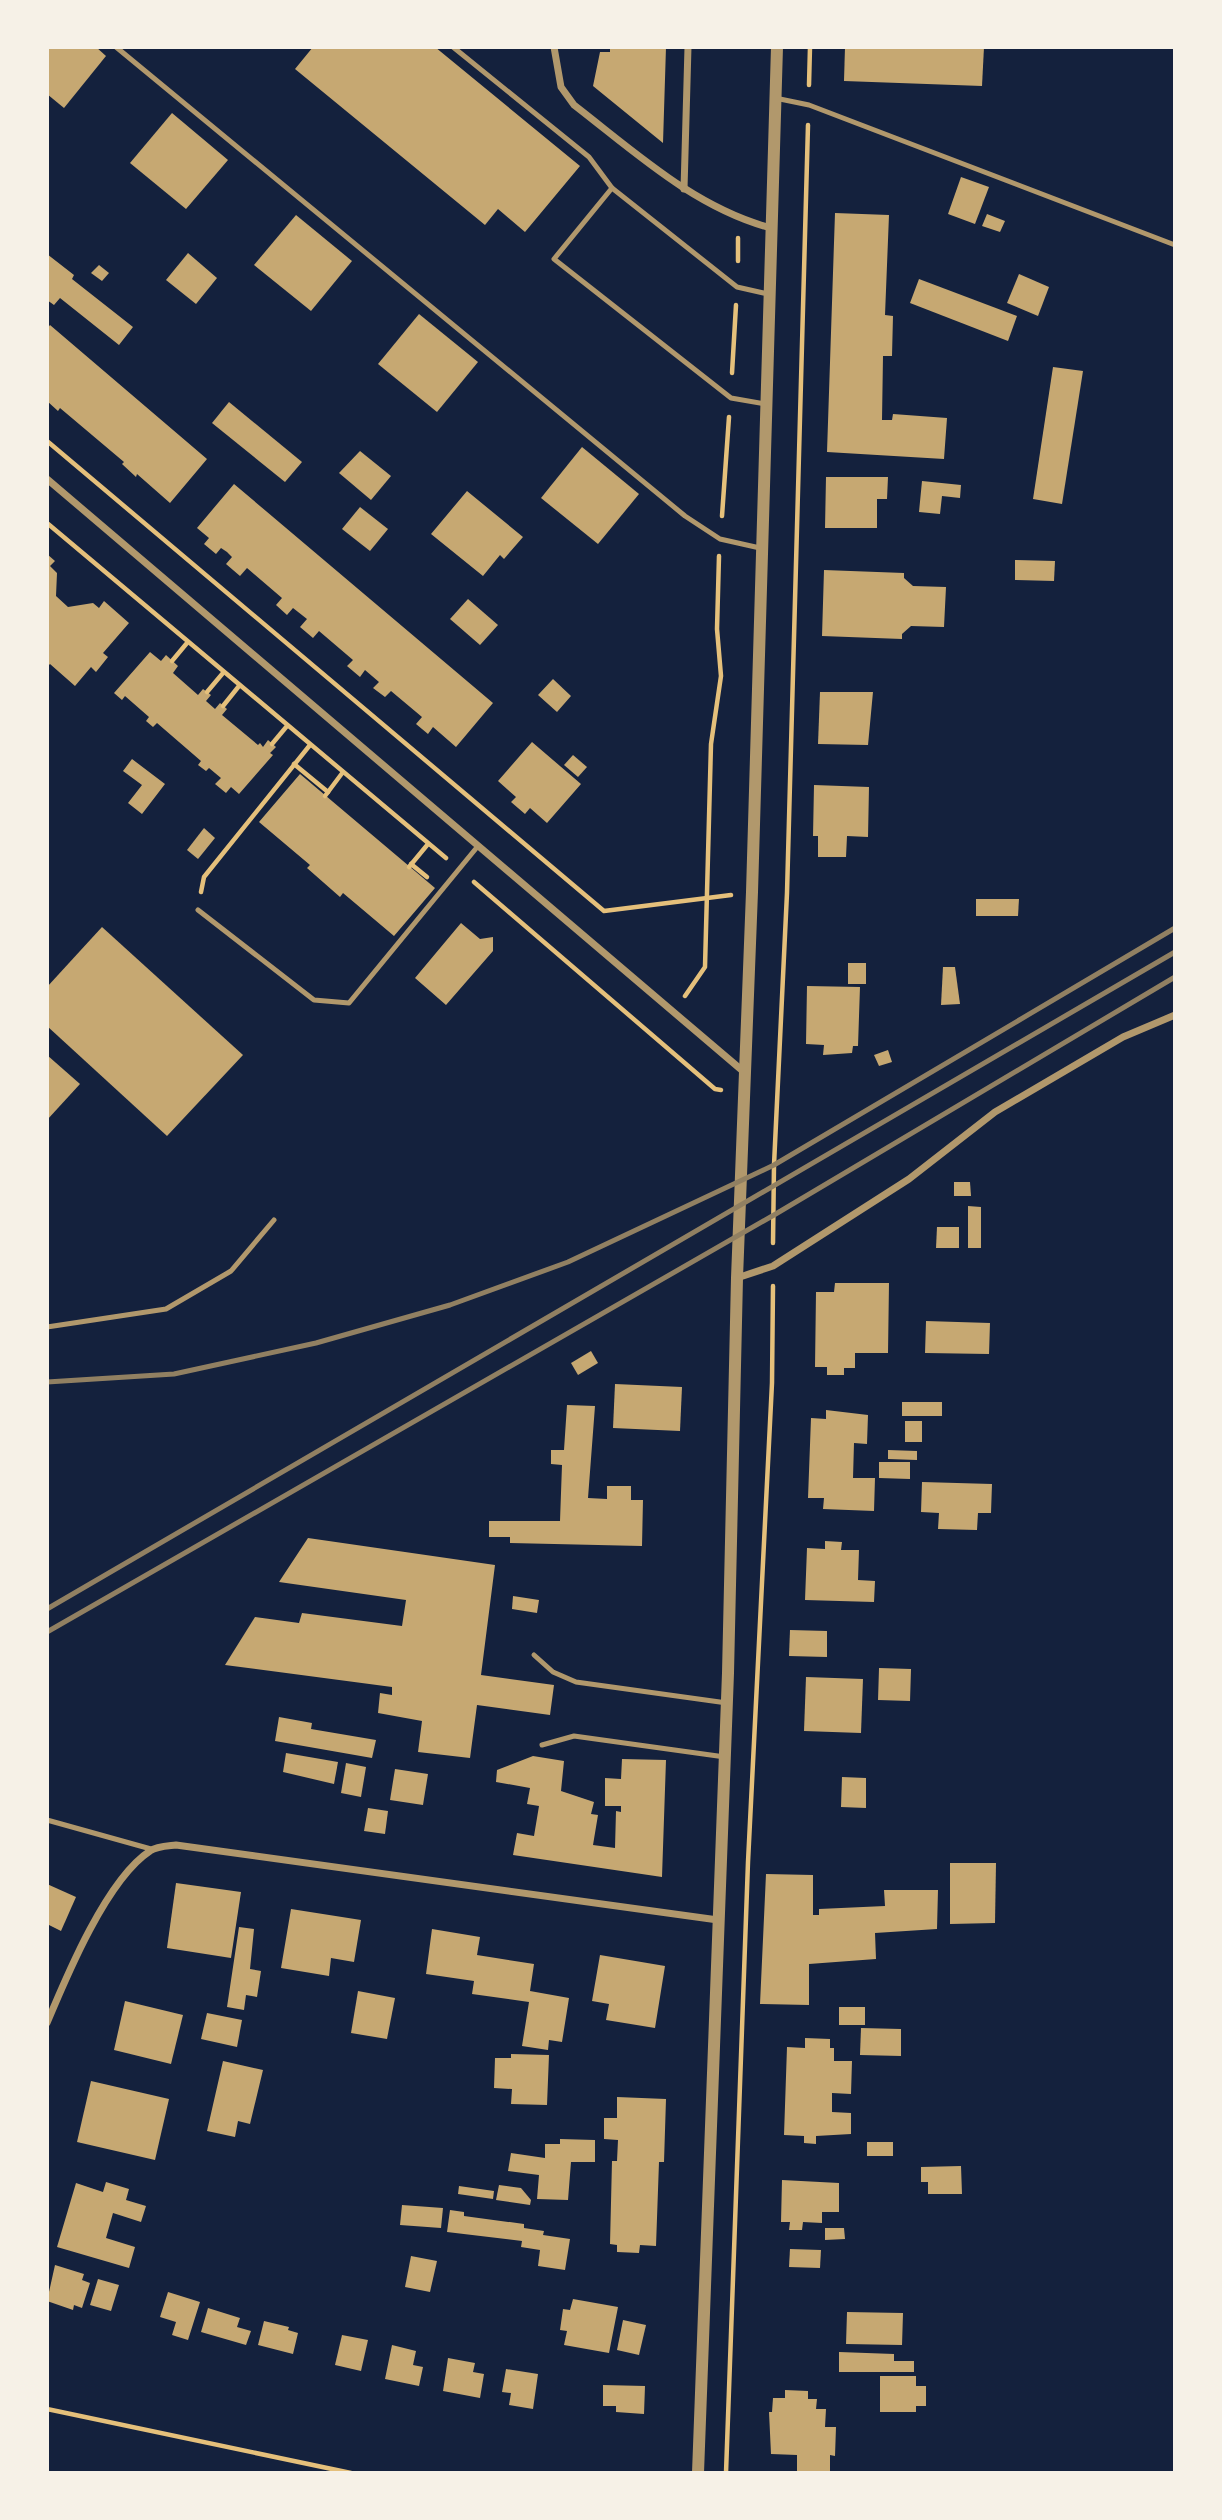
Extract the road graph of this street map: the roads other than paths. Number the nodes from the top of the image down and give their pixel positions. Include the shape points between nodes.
1 (116, 47) edge
2 (453, 47) edge
3 (554, 47) edge
4 (688, 47) edge
5 (777, 47) edge
6 (775, 98) junction
7 (612, 188) junction
8 (684, 189) junction
9 (771, 228) junction
10 (1175, 245) edge
11 (768, 295) junction
12 (765, 404) junction
13 (47, 479) edge
14 (761, 548) junction
15 (478, 846) junction
16 (198, 910) road end
17 (1175, 1015) edge
18 (744, 1072) junction
19 (274, 1220) dead end
20 (737, 1278) junction
21 (47, 1327) edge
22 (534, 1655) dead end
23 (727, 1703) junction
24 (542, 1745) dead end
25 (725, 1757) junction
26 (47, 1820) edge
27 (151, 1849) junction
28 (718, 1920) junction
29 (47, 2023) edge
30 (698, 2473) edge

1 - 14 lane via 685,516 720,539
2 - 7 lane via 589,157
3 - 8 street via 561,87 574,105
4 - 8 street
5 - 6 street
6 - 9 street
6 - 10 lane via 809,105
7 - 11 lane via 737,287
7 - 12 lane via 554,260 731,398
8 - 9 street via 739,220
9 - 11 street
11 - 12 street
12 - 14 street
13 - 15 street
14 - 18 street
15 - 16 lane via 349,1003 314,1000
15 - 18 street
17 - 20 street via 1123,1037 995,1112 909,1179 773,1266
18 - 20 street
19 - 21 lane via 231,1271 166,1309
20 - 23 street
22 - 23 lane via 553,1672 576,1682
23 - 25 street
24 - 25 lane via 574,1736
25 - 28 street
26 - 27 lane
27 - 28 street via 176,1845
27 - 29 street via 120,1879
28 - 30 street

